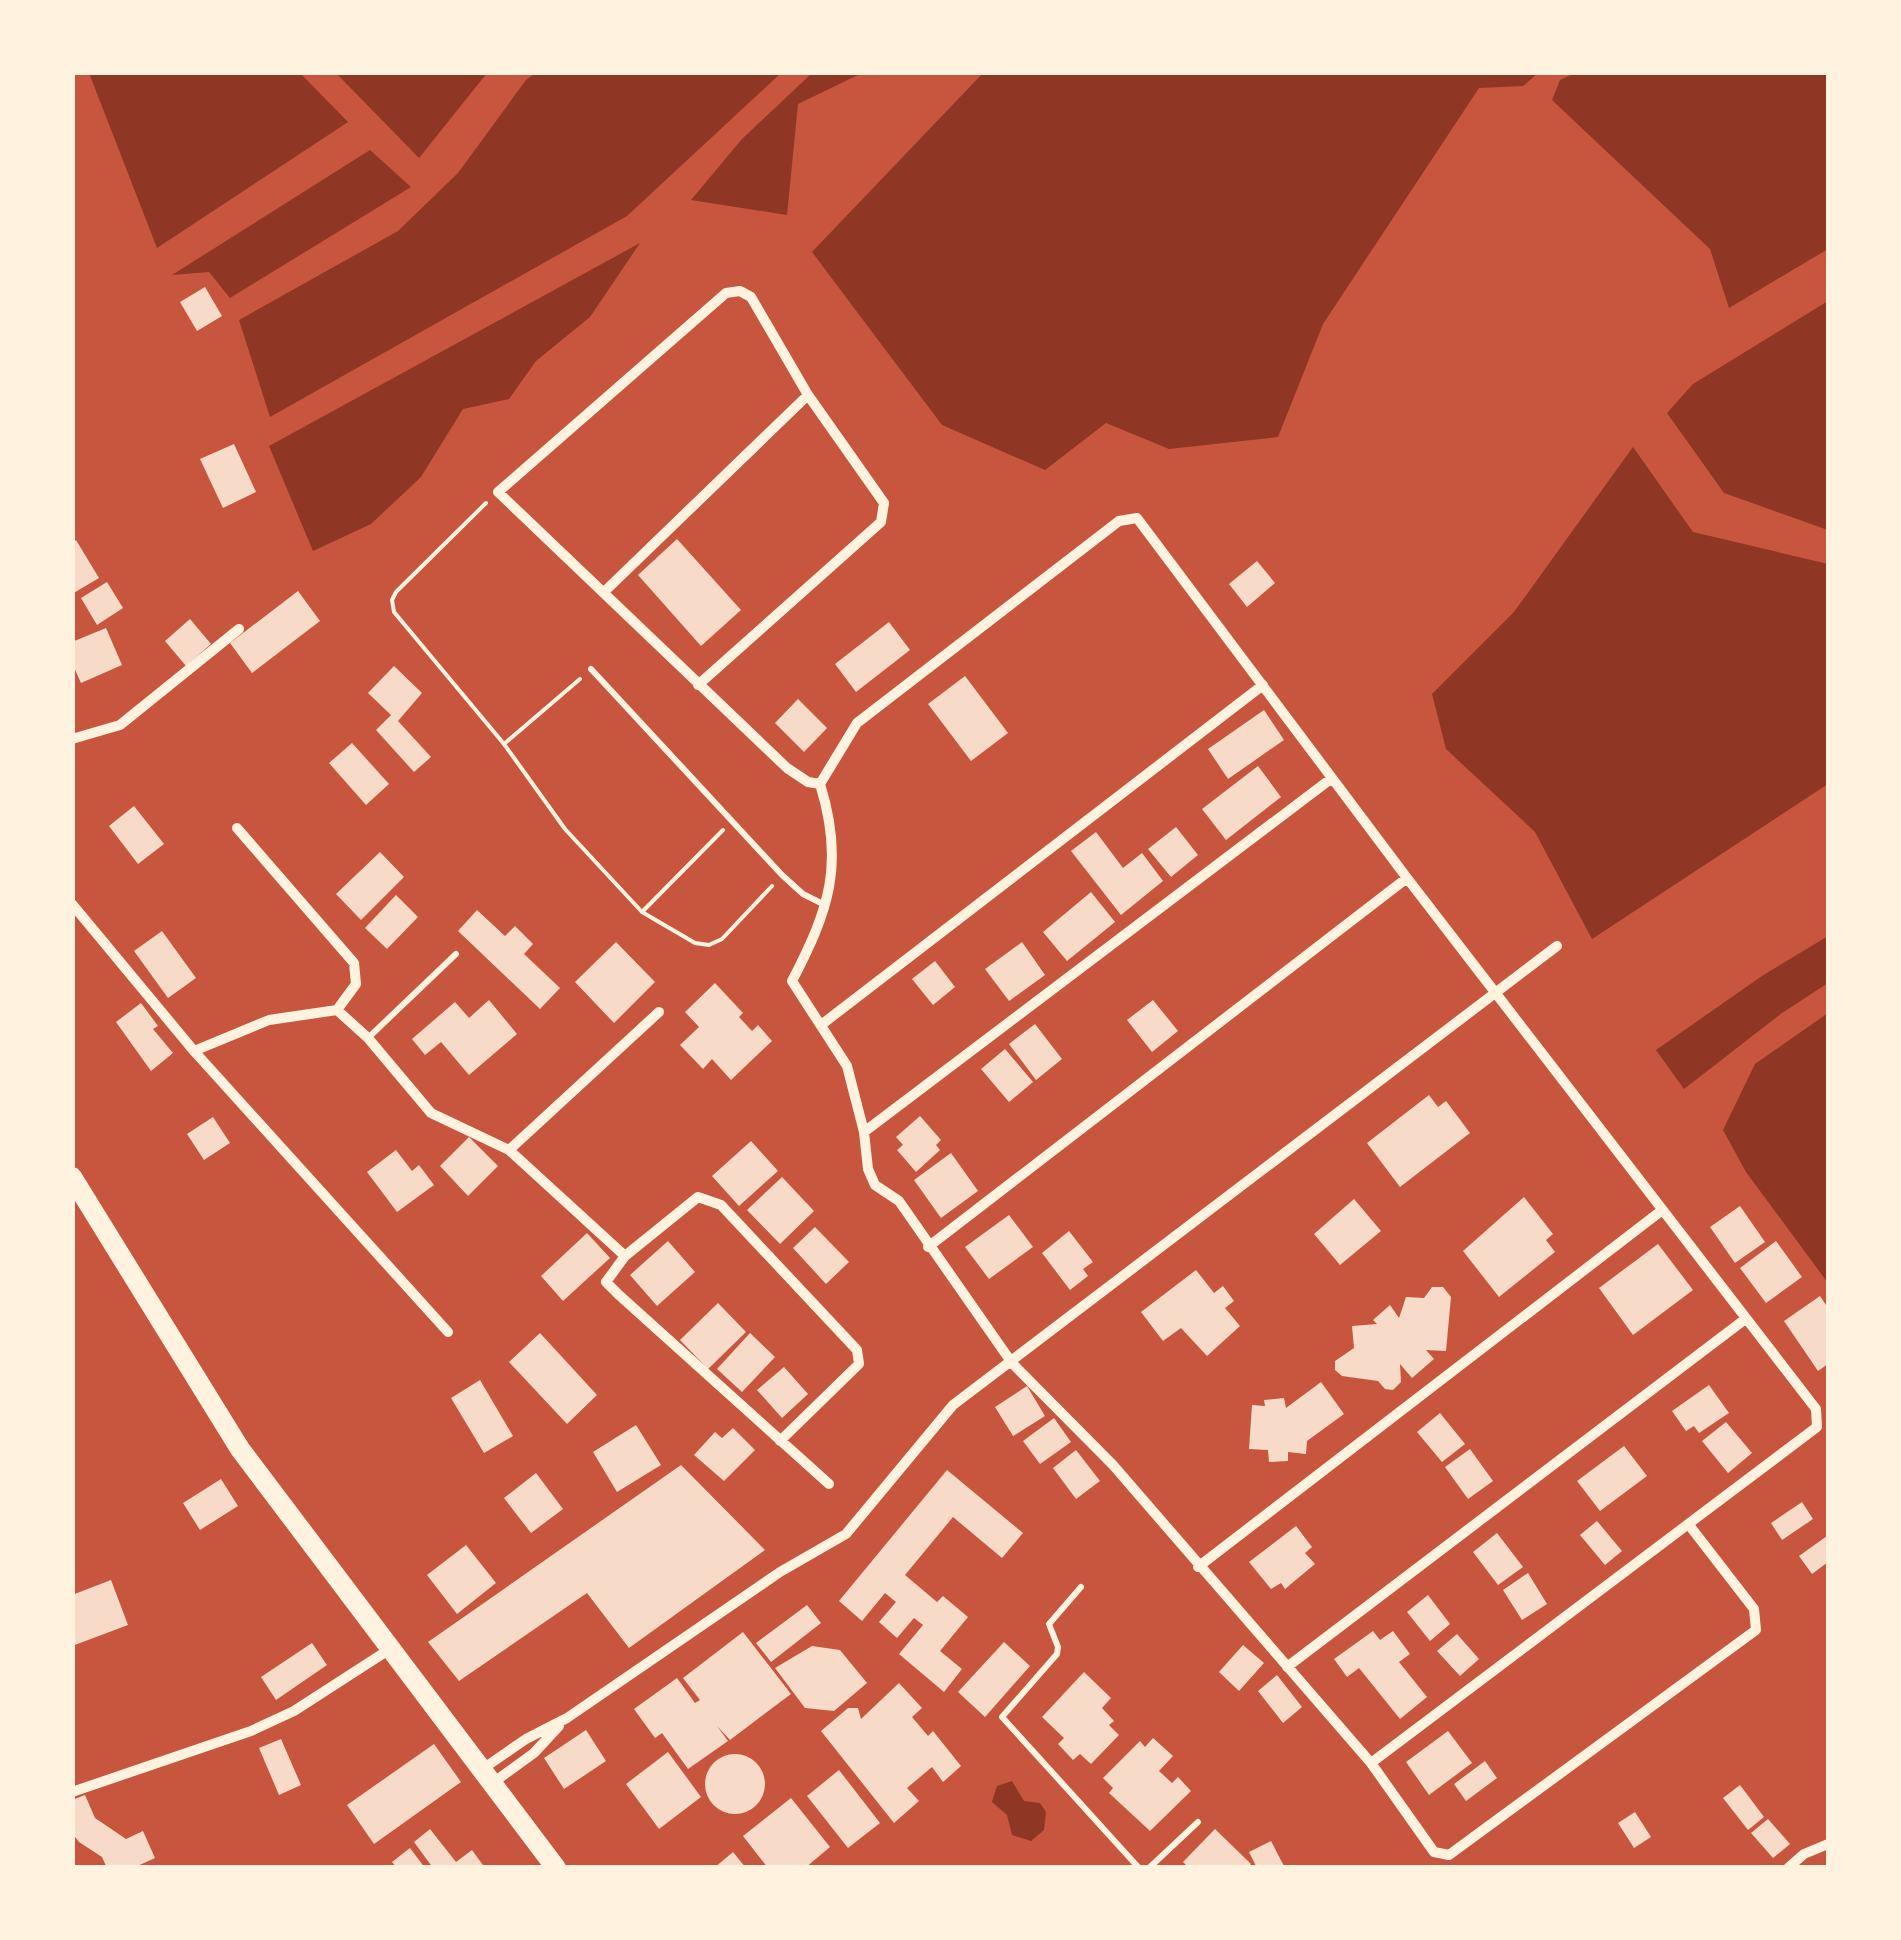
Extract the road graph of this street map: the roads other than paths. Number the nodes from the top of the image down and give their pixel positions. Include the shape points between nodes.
1 (808, 394) junction
2 (604, 592) junction
3 (238, 629) dead end
4 (591, 669) road end
5 (698, 685) junction
6 (1263, 686) junction
7 (72, 739) edge
8 (1332, 778) junction
9 (820, 784) junction
10 (237, 828) dead end
11 (1407, 878) junction
12 (72, 904) edge
13 (826, 906) junction
14 (1557, 946) dead end
15 (456, 954) dead end
16 (1495, 992) junction
17 (337, 1010) junction
18 (659, 1012) dead end
19 (821, 1025) junction
20 (368, 1038) junction
21 (194, 1051) junction
22 (864, 1132) junction
23 (509, 1150) junction
24 (72, 1177) edge
25 (1661, 1211) junction
26 (928, 1246) junction
27 (625, 1256) junction
28 (1744, 1320) junction
29 (448, 1332) dead end
30 (1012, 1362) junction
31 (780, 1441) junction
32 (828, 1484) dead end
33 (1689, 1525) junction
34 (1198, 1567) junction
35 (1081, 1587) dead end
36 (391, 1648) junction
37 (1287, 1667) junction
38 (1370, 1763) junction
39 (489, 1775) junction
40 (72, 1792) edge
41 (1198, 1822) dead end
42 (1828, 1844) edge
43 (556, 1868) edge
44 (1138, 1868) edge
45 (1149, 1868) edge
46 (1788, 1868) edge

1 - 2 street
1 - 2 street via 750,298 726,292 498,492
1 - 5 street via 884,503 884,516
2 - 5 street
3 - 7 street via 120,725
4 - 13 lane via 782,875
5 - 9 street via 786,768
6 - 8 street
6 - 9 street via 1136,518 1128,518 857,723
6 - 19 street
8 - 11 street
8 - 22 street
9 - 13 street via 834,844
10 - 17 street via 354,963 356,984
11 - 16 street
11 - 26 street
12 - 21 street
13 - 19 street via 792,982
14 - 16 street
15 - 20 lane
16 - 25 street
16 - 30 street
17 - 20 street
17 - 21 street via 270,1020
18 - 23 street
19 - 22 street via 847,1066
20 - 23 street via 431,1113
21 - 29 street
22 - 26 street via 876,1185 899,1201
23 - 27 street
24 - 36 main road via 240,1449
25 - 28 street
25 - 34 street
26 - 30 street
27 - 31 street via 606,1282
27 - 31 street via 698,1197 712,1200 856,1350 860,1364
28 - 33 street via 1816,1409 1817,1427
28 - 37 street
30 - 34 street via 1113,1465
30 - 39 street via 953,1405 846,1534 767,1580 567,1718 534,1753
31 - 32 street
33 - 38 street
33 - 38 street via 1754,1608 1756,1630 1450,1855 1434,1852
34 - 37 street
35 - 44 lane via 1049,1624 1057,1654 1002,1717
36 - 39 main road
36 - 40 street via 252,1731
37 - 38 street
39 - 43 main road
41 - 45 lane
42 - 46 street

